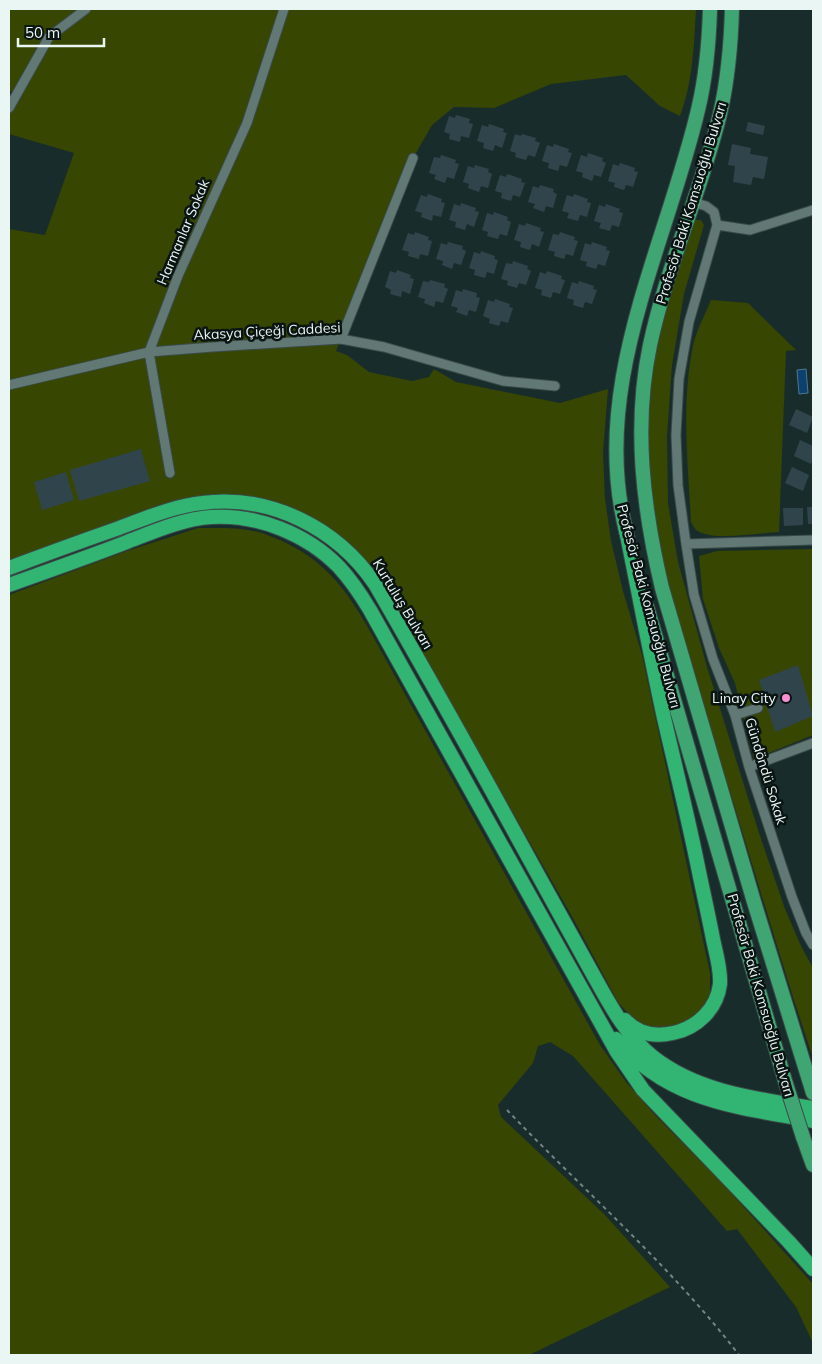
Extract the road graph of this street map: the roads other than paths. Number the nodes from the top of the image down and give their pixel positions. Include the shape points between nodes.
1 (86, 9) edge
2 (284, 9) edge
3 (710, 9) edge
4 (732, 9) edge
5 (9, 108) edge
6 (413, 158) dead end
7 (692, 202) junction
8 (813, 210) edge
9 (717, 225) junction
10 (341, 338) junction
11 (149, 352) junction
12 (9, 385) edge
13 (556, 386) dead end
14 (170, 473) dead end
15 (625, 525) junction
16 (813, 540) edge
17 (686, 544) junction
18 (9, 568) edge
19 (9, 586) edge
20 (758, 708) dead end
21 (735, 715) junction
22 (813, 743) edge
23 (749, 767) junction
24 (813, 945) edge
25 (604, 994) junction
26 (589, 1002) junction
27 (813, 1093) edge
28 (813, 1108) edge
29 (813, 1121) edge
30 (813, 1165) edge
31 (813, 1269) edge

1 - 5 street via 49,37
2 - 11 street, Harmanlar Sokak via 247,123 178,276
3 - 15 main road, Profesör Baki Komsuoğlu Bulvarı via 705,74 698,110 639,303 622,374 617,468
4 - 7 main road, Profesör Baki Komsuoğlu Bulvarı via 730,48 720,112
6 - 10 street
7 - 9 street via 714,212
7 - 27 main road, Profesör Baki Komsuoğlu Bulvarı via 662,294 650,346 640,438 644,496 662,588
8 - 9 street via 750,230
9 - 17 street, Gündöndü Sokak via 689,322 679,379 678,485
10 - 11 street, Akasya Çiçeği Caddesi
10 - 13 street, Akasya Çiçeği Caddesi via 503,381
11 - 12 street, Akasya Çiçeği Caddesi
11 - 14 street
15 - 25 highway via 718,960 720,984 714,1003 703,1018 686,1029 658,1035 632,1027
15 - 30 main road, Profesör Baki Komsuoğlu Bulvarı, bridge via 786,1084
16 - 17 street
17 - 21 street, Gündöndü Sokak via 703,626
18 - 25 highway, Kurtuluş Bulvarı via 154,515 202,503 225,501 266,506 306,521 327,534 355,559 375,584
19 - 26 highway via 157,531 210,517 238,518 265,524 292,534 318,550 340,567 370,610
20 - 21 street
21 - 23 street, Gündöndü Sokak
22 - 23 street
23 - 24 street, Gündöndü Sokak via 792,897
25 - 28 highway via 636,1042 654,1058 684,1076 707,1086
26 - 29 highway via 620,1044 670,1084 721,1103
26 - 31 highway via 643,1090

